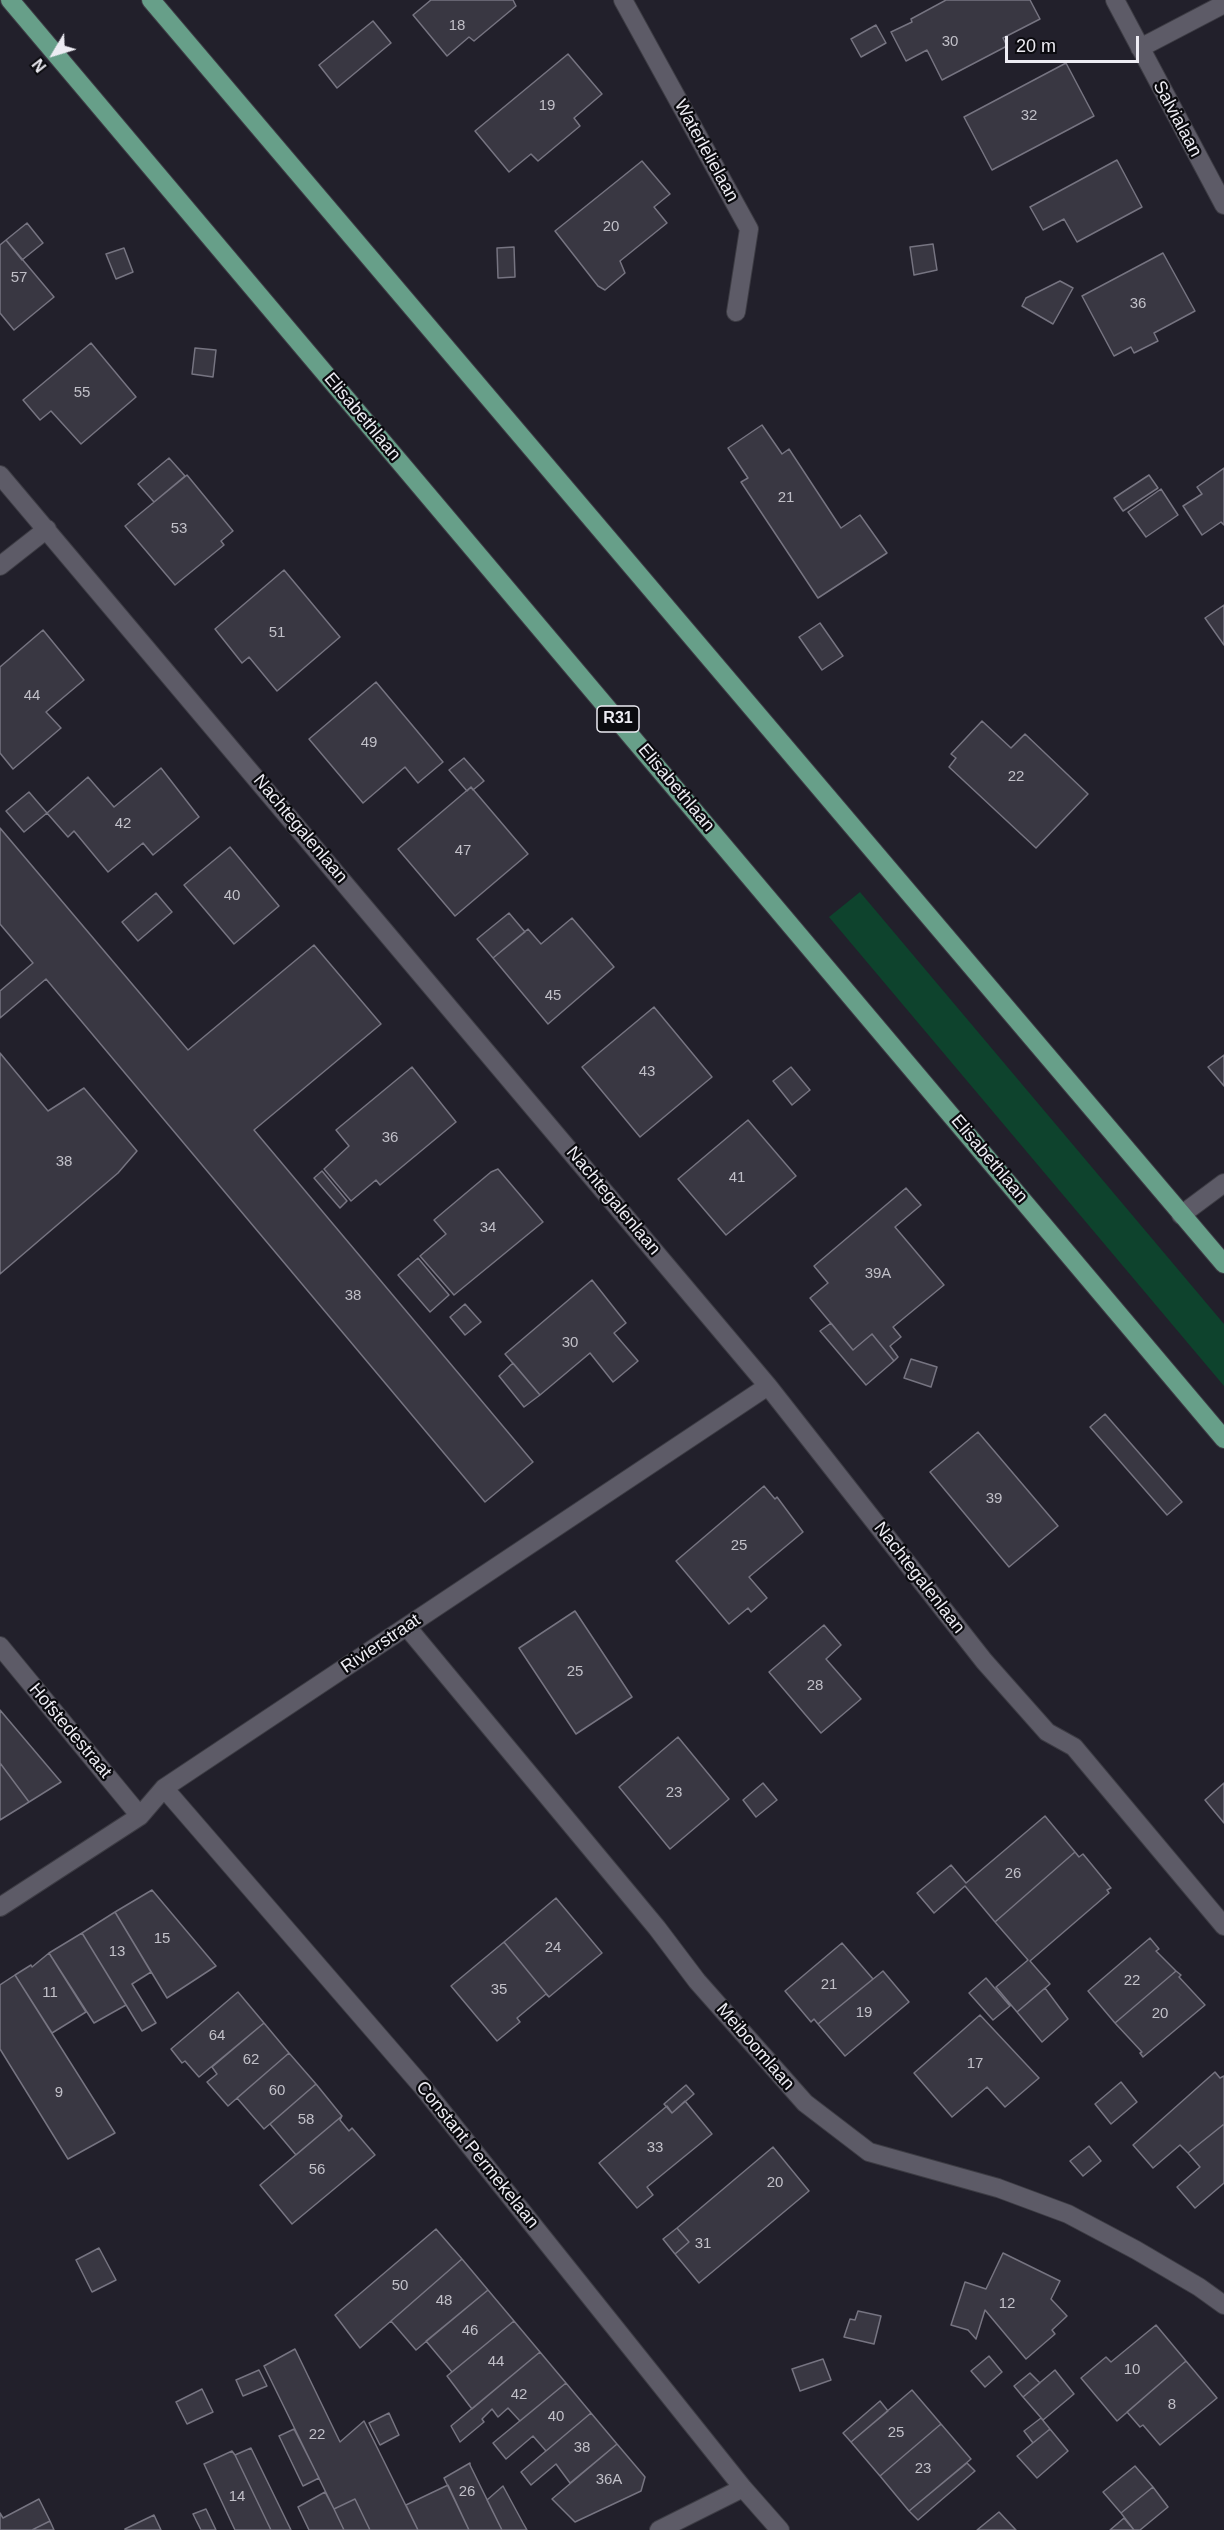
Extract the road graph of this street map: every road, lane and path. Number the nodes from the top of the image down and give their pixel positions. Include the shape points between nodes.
1 (10, 0) edge
2 (151, 0) edge
3 (623, 0) edge
4 (1115, 0) edge
5 (1224, 4) edge
6 (1140, 48) junction
7 (1224, 205) edge
8 (736, 312) dead end
9 (0, 475) edge
10 (47, 529) junction
11 (0, 566) edge
12 (1224, 1183) edge
13 (1181, 1215) junction
14 (1224, 1264) edge
15 (768, 1386) junction
16 (1224, 1439) edge
17 (407, 1627) junction
18 (0, 1646) edge
19 (164, 1788) junction
20 (140, 1816) junction
21 (0, 1907) edge
22 (1224, 1926) edge
23 (1224, 2305) edge
24 (743, 2488) junction
25 (659, 2530) edge
26 (780, 2530) edge

1 - 16 main road, Elisabethlaan / R31
2 - 13 main road
3 - 8 street, Waterlelielaan via 749,229
4 - 6 street, Salvialaan
5 - 6 street
6 - 7 street, Salvialaan
9 - 10 street, Nachtegalenlaan
10 - 11 street
10 - 15 street, Nachtegalenlaan
12 - 13 street
13 - 14 main road
15 - 17 street, Rivierstraat
15 - 22 street, Nachtegalenlaan via 984,1660 1047,1732 1074,1747
17 - 19 street, Rivierstraat
17 - 23 street, Meiboomlaan via 697,1981 805,2103 869,2152 998,2188 1068,2214 1200,2287
18 - 20 street, Hofstedestraat
19 - 20 street, Rivierstraat
19 - 24 street, Constant Permekelaan via 421,2085
20 - 21 street, Rivierstraat
24 - 25 street
24 - 26 street, Constant Permekelaan

